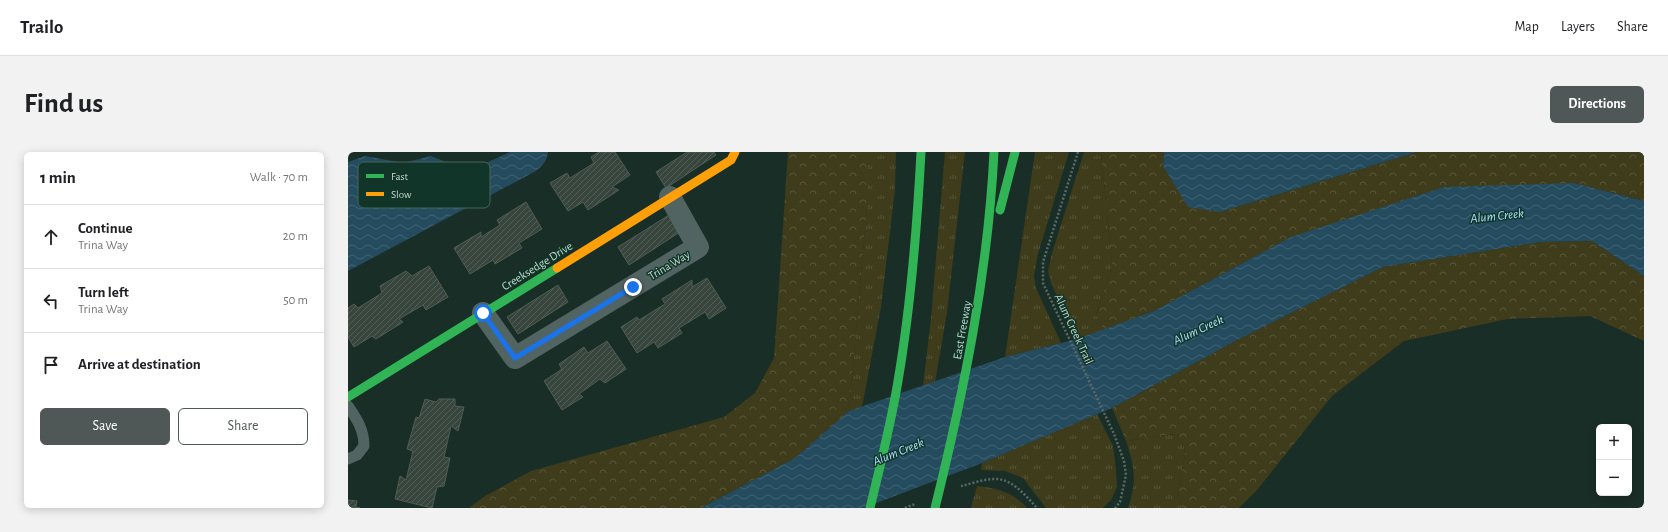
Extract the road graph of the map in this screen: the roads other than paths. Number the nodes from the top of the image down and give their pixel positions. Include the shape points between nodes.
1 (735, 152) edge
2 (921, 152) edge
3 (994, 152) edge
4 (1015, 152) edge
5 (670, 197) junction
6 (983, 275) junction
7 (483, 313) junction
8 (348, 397) edge
9 (348, 406) edge
10 (348, 459) edge
11 (870, 508) edge
12 (935, 508) edge

1 - 5 main road, Creeksedge Drive via 731,160
2 - 11 main road via 918,227 909,309 898,381
3 - 6 main road, East Freeway
4 - 6 main road
5 - 7 main road, Creeksedge Drive
5 - 7 street, Trina Way via 698,247 515,358
6 - 12 main road, East Freeway via 956,424
7 - 8 main road, Creeksedge Drive
9 - 10 lane via 360,425 364,446 357,455

